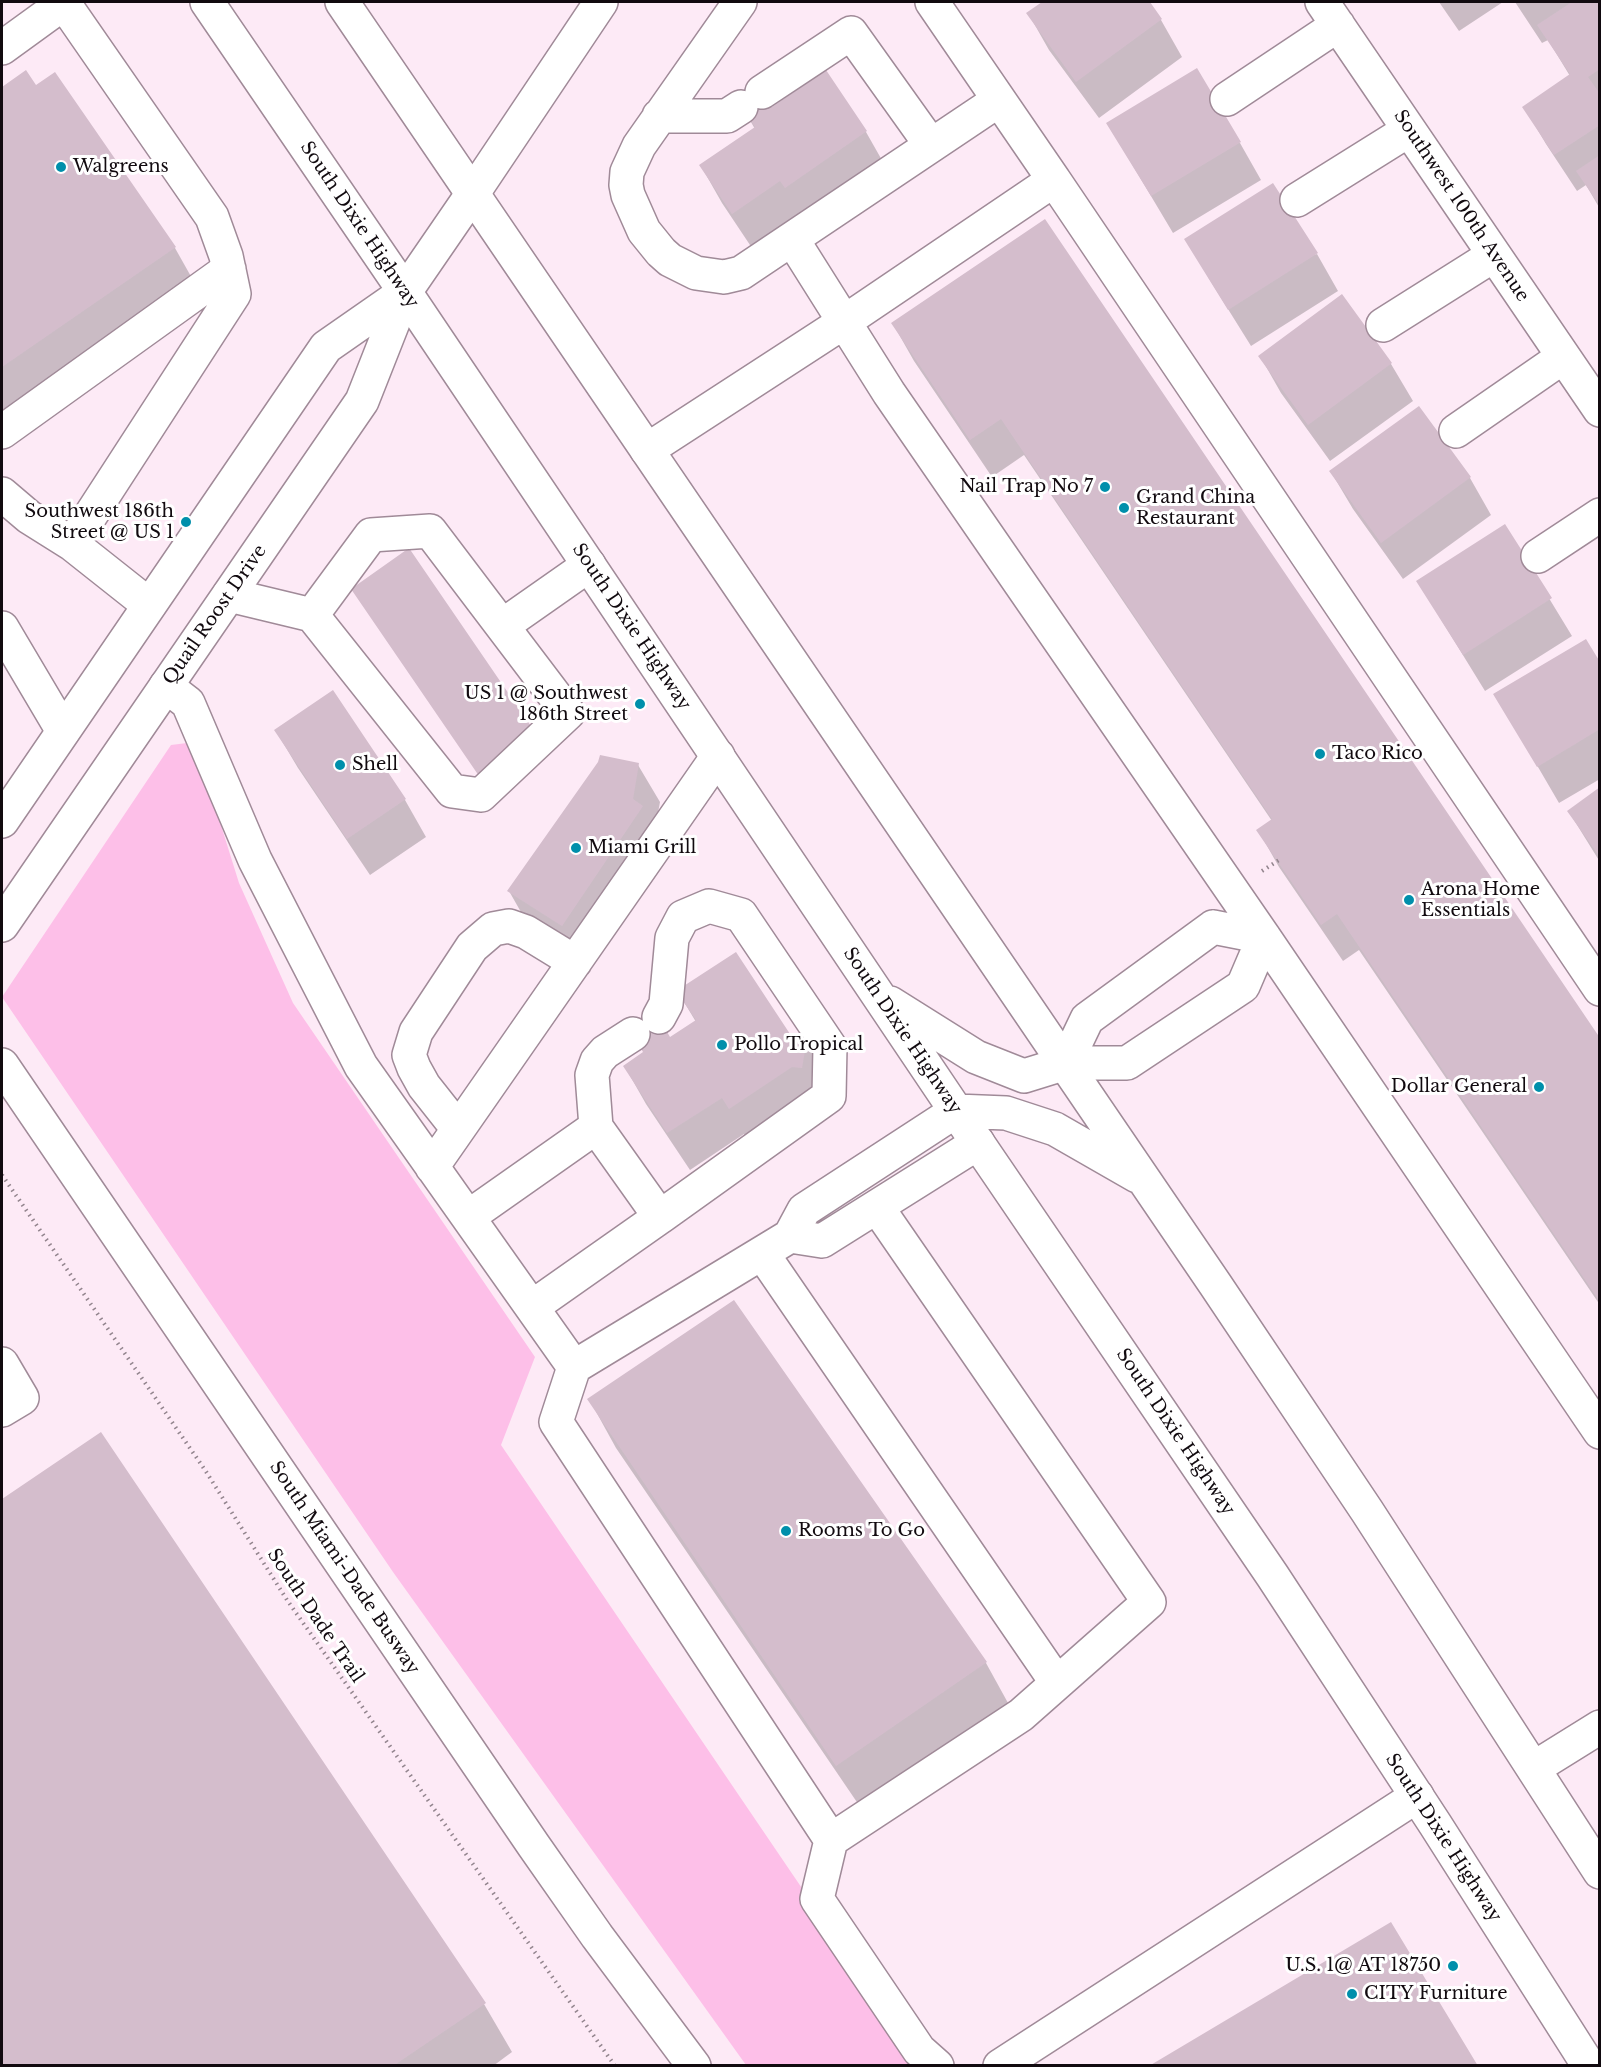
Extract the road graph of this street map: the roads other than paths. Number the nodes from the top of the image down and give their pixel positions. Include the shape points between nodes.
1 (63, 2) edge
2 (207, 2) edge
3 (342, 2) edge
4 (601, 2) edge
5 (740, 2) edge
6 (933, 2) edge
7 (1330, 13) edge
8 (2, 48) edge
9 (1227, 99) dead end
10 (999, 100) junction
11 (659, 116) junction
12 (1409, 130) junction
13 (931, 145) junction
14 (1054, 180) junction
15 (473, 194) junction
16 (1297, 201) dead end
17 (792, 239) junction
18 (1494, 255) junction
19 (229, 269) junction
20 (405, 292) junction
21 (844, 322) junction
22 (1383, 325) dead end
23 (1563, 357) junction
24 (1599, 410) edge
25 (1456, 431) dead end
26 (2, 432) edge
27 (647, 450) junction
28 (2, 494) edge
29 (1599, 515) edge
30 (72, 544) junction
31 (1538, 556) dead end
32 (589, 565) junction
33 (229, 595) junction
34 (149, 605) junction
35 (312, 615) junction
36 (502, 626) junction
37 (2, 628) edge
38 (166, 686) junction
39 (63, 731) junction
40 (718, 756) junction
41 (2, 821) edge
42 (2, 925) edge
43 (1264, 937) junction
44 (575, 962) junction
45 (1599, 988) edge
46 (878, 995) junction
47 (1066, 1063) junction
48 (2, 1065) edge
49 (956, 1111) junction
50 (596, 1127) junction
51 (458, 1129) junction
52 (978, 1143) junction
53 (432, 1167) junction
54 (1144, 1179) junction
55 (877, 1207) junction
56 (468, 1217) junction
57 (660, 1217) junction
58 (790, 1236) junction
59 (762, 1253) junction
60 (532, 1307) junction
61 (2, 1364) edge
62 (574, 1367) junction
63 (2, 1410) edge
64 (1599, 1432) edge
65 (1057, 1683) junction
66 (1599, 1727) edge
67 (1534, 1768) junction
68 (1417, 1796) junction
69 (831, 1840) junction
70 (1599, 1872) edge
71 (1592, 2062) edge
72 (694, 2066) edge
73 (937, 2066) edge
74 (1000, 2066) edge

1 - 8 main road
1 - 19 main road via 212,217
2 - 20 main road, South Dixie Highway
3 - 15 main road
4 - 15 main road, Quail Roost Drive
5 - 11 main road
6 - 10 main road
7 - 9 main road
7 - 12 main road, Southwest 100th Avenue
10 - 13 main road
10 - 14 main road
11 - 13 main road via 727,116 851,33
11 - 17 main road via 632,158 626,185 636,216 660,252 685,268 724,277 741,273
12 - 16 main road
12 - 18 main road, Southwest 100th Avenue
13 - 17 main road
14 - 21 main road
14 - 45 main road
15 - 20 main road, Quail Roost Drive
15 - 27 main road
17 - 21 main road
18 - 22 main road
18 - 23 main road, Southwest 100th Avenue
19 - 26 main road
19 - 30 main road via 234,294
20 - 32 main road, South Dixie Highway
20 - 33 main road, Quail Roost Drive via 362,401
20 - 34 main road, Quail Roost Drive via 326,347
21 - 27 main road
21 - 43 main road
23 - 24 main road, Southwest 100th Avenue
23 - 25 main road
27 - 47 main road
28 - 30 main road via 29,517
29 - 31 main road
30 - 34 main road
32 - 36 main road
32 - 40 main road, South Dixie Highway
33 - 35 main road
33 - 38 main road, Quail Roost Drive
34 - 39 main road, Quail Roost Drive
35 - 36 main road via 371,535 430,531
35 - 36 main road via 452,791 481,795 568,712
37 - 39 main road
38 - 42 main road, Quail Roost Drive
38 - 53 main road via 188,703 255,860 361,1066
39 - 41 main road, Quail Roost Drive
40 - 44 main road
40 - 46 main road, South Dixie Highway
43 - 47 main road via 1243,987 1127,1063
43 - 47 main road via 1213,927 1087,1019
43 - 64 main road
44 - 51 main road
44 - 51 main road via 509,926 493,929 472,947 416,1032 409,1055 424,1086
46 - 47 main road via 976,1057 1024,1076
46 - 49 main road, South Dixie Highway
47 - 54 main road
48 - 72 main road, South Miami-Dade Busway via 527,1836
49 - 52 main road, South Dixie Highway
49 - 54 main road via 1006,1113 1055,1129
49 - 58 main road via 804,1210
50 - 56 main road
50 - 57 main road
50 - 57 main road via 592,1075 597,1061 646,1025 666,1004 672,938 683,917 709,906 741,915 830,1047 829,1096
51 - 53 main road
52 - 55 main road
52 - 68 main road, South Dixie Highway
53 - 56 main road
54 - 67 main road
55 - 58 main road via 822,1241
55 - 65 main road via 1149,1602
56 - 60 main road
57 - 60 main road
58 - 59 main road
59 - 62 main road
59 - 65 main road
60 - 62 main road
61 - 63 main road via 22,1398
62 - 69 main road via 555,1422
65 - 69 main road via 1021,1715
66 - 67 main road
67 - 70 main road
68 - 71 main road, South Dixie Highway
68 - 74 main road
69 - 73 main road via 817,1899 919,2050

